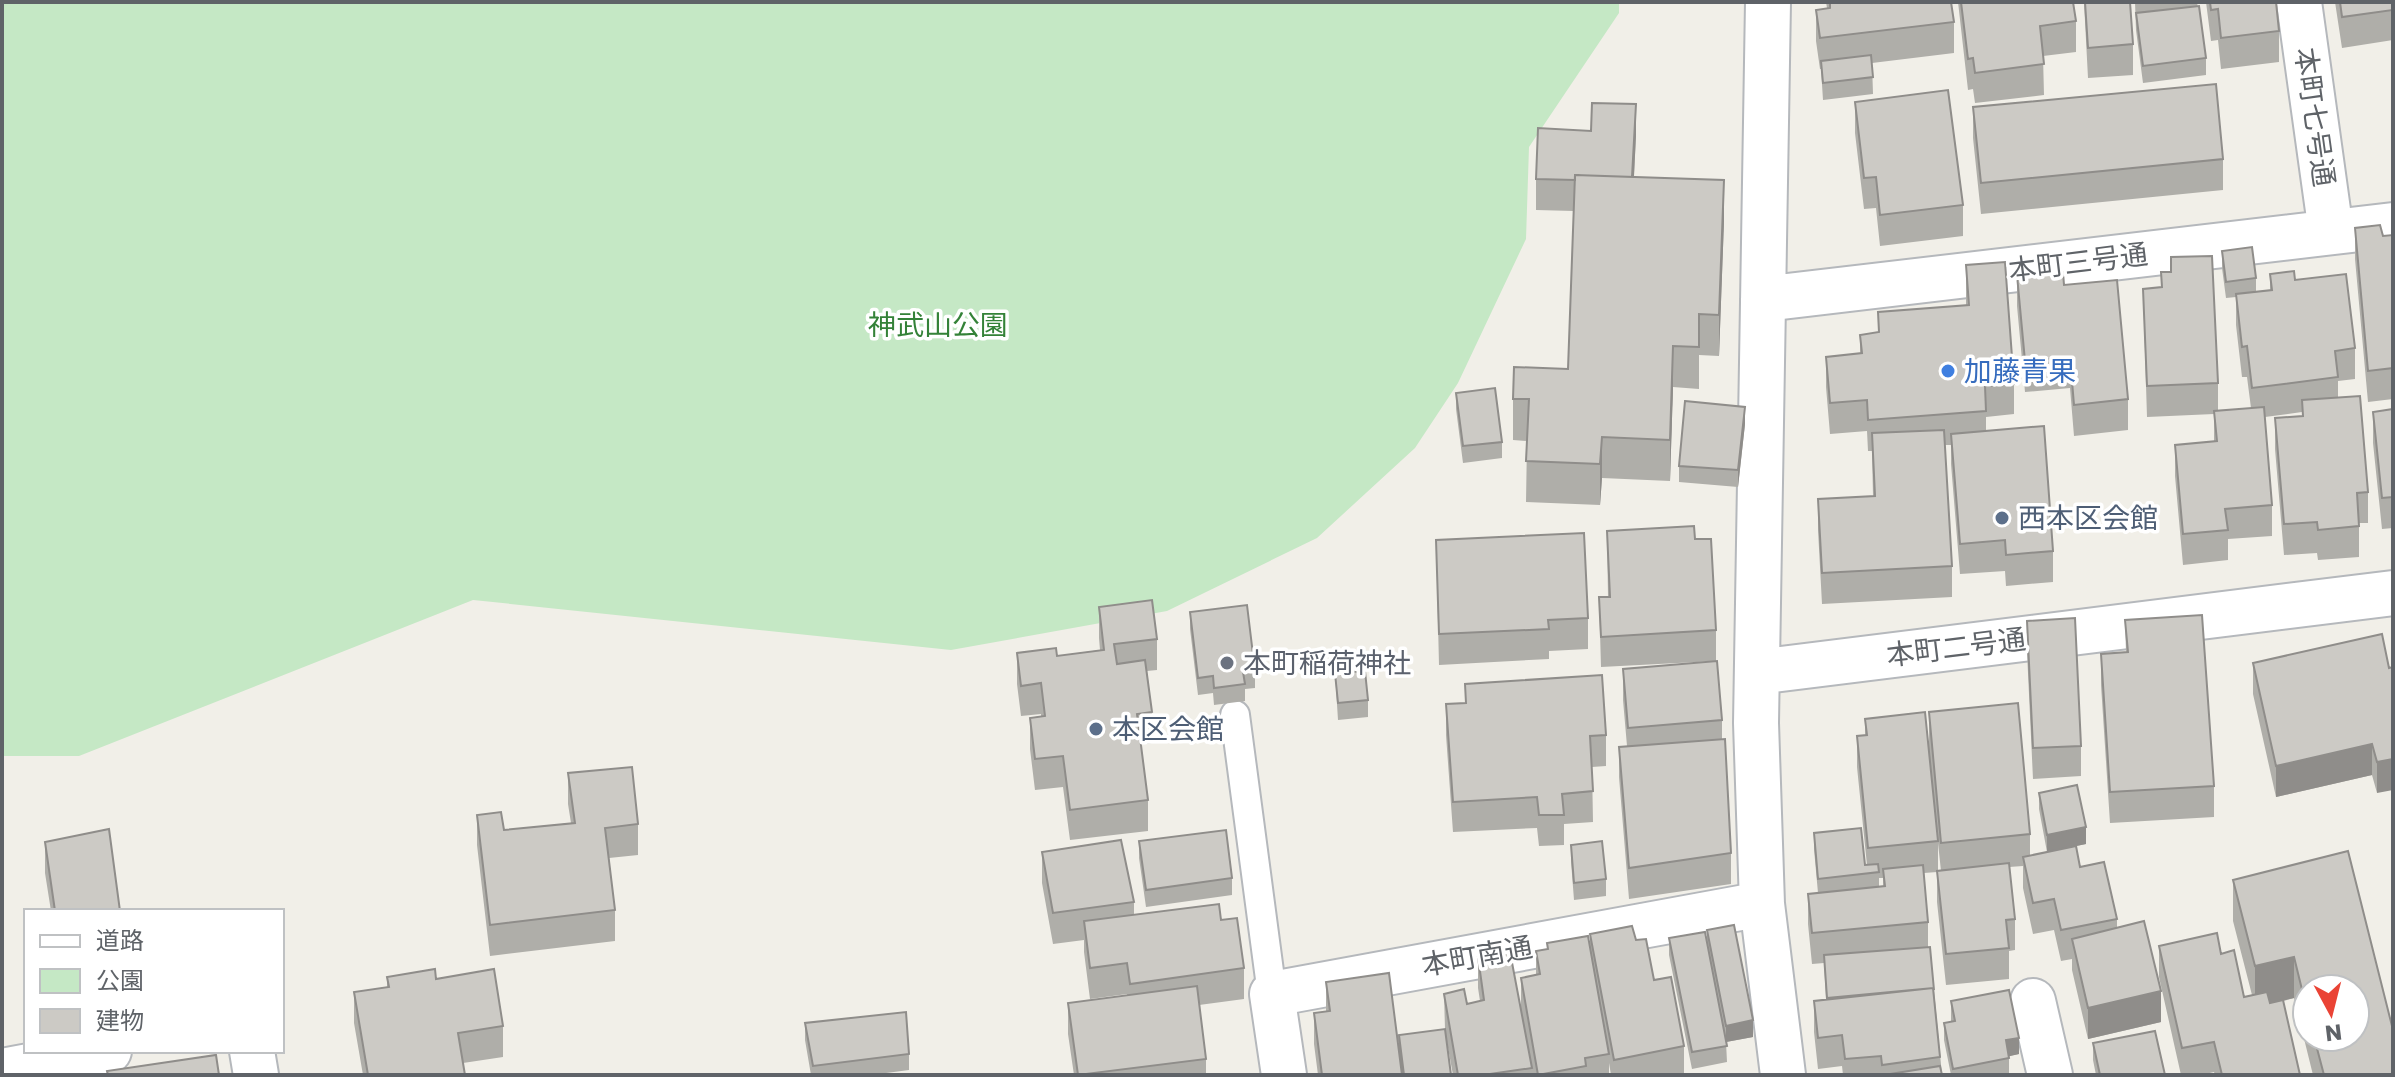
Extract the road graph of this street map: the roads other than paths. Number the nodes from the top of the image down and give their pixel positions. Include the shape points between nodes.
1 (1768, 2) edge
2 (2299, 2) edge
3 (2393, 225) edge
4 (2331, 232) junction
5 (1763, 299) junction
6 (2393, 593) edge
7 (1757, 672) junction
8 (1235, 715) dead end
9 (1762, 904) junction
10 (1272, 994) junction
11 (2033, 1001) dead end
12 (98, 1053) edge
13 (252, 1053) edge
14 (2, 1071) edge
15 (256, 1075) edge
16 (1284, 1075) edge
17 (1783, 1075) edge
18 (2050, 1075) edge

1 - 5 street
2 - 4 street, 本町七号通
3 - 4 street, 本町三号通
4 - 5 street, 本町三号通
5 - 7 street
6 - 7 street, 本町二号通
7 - 9 street
8 - 10 lane
9 - 10 street, 本町南通
9 - 17 street
10 - 16 street
11 - 18 street
12 - 14 street
13 - 15 street

